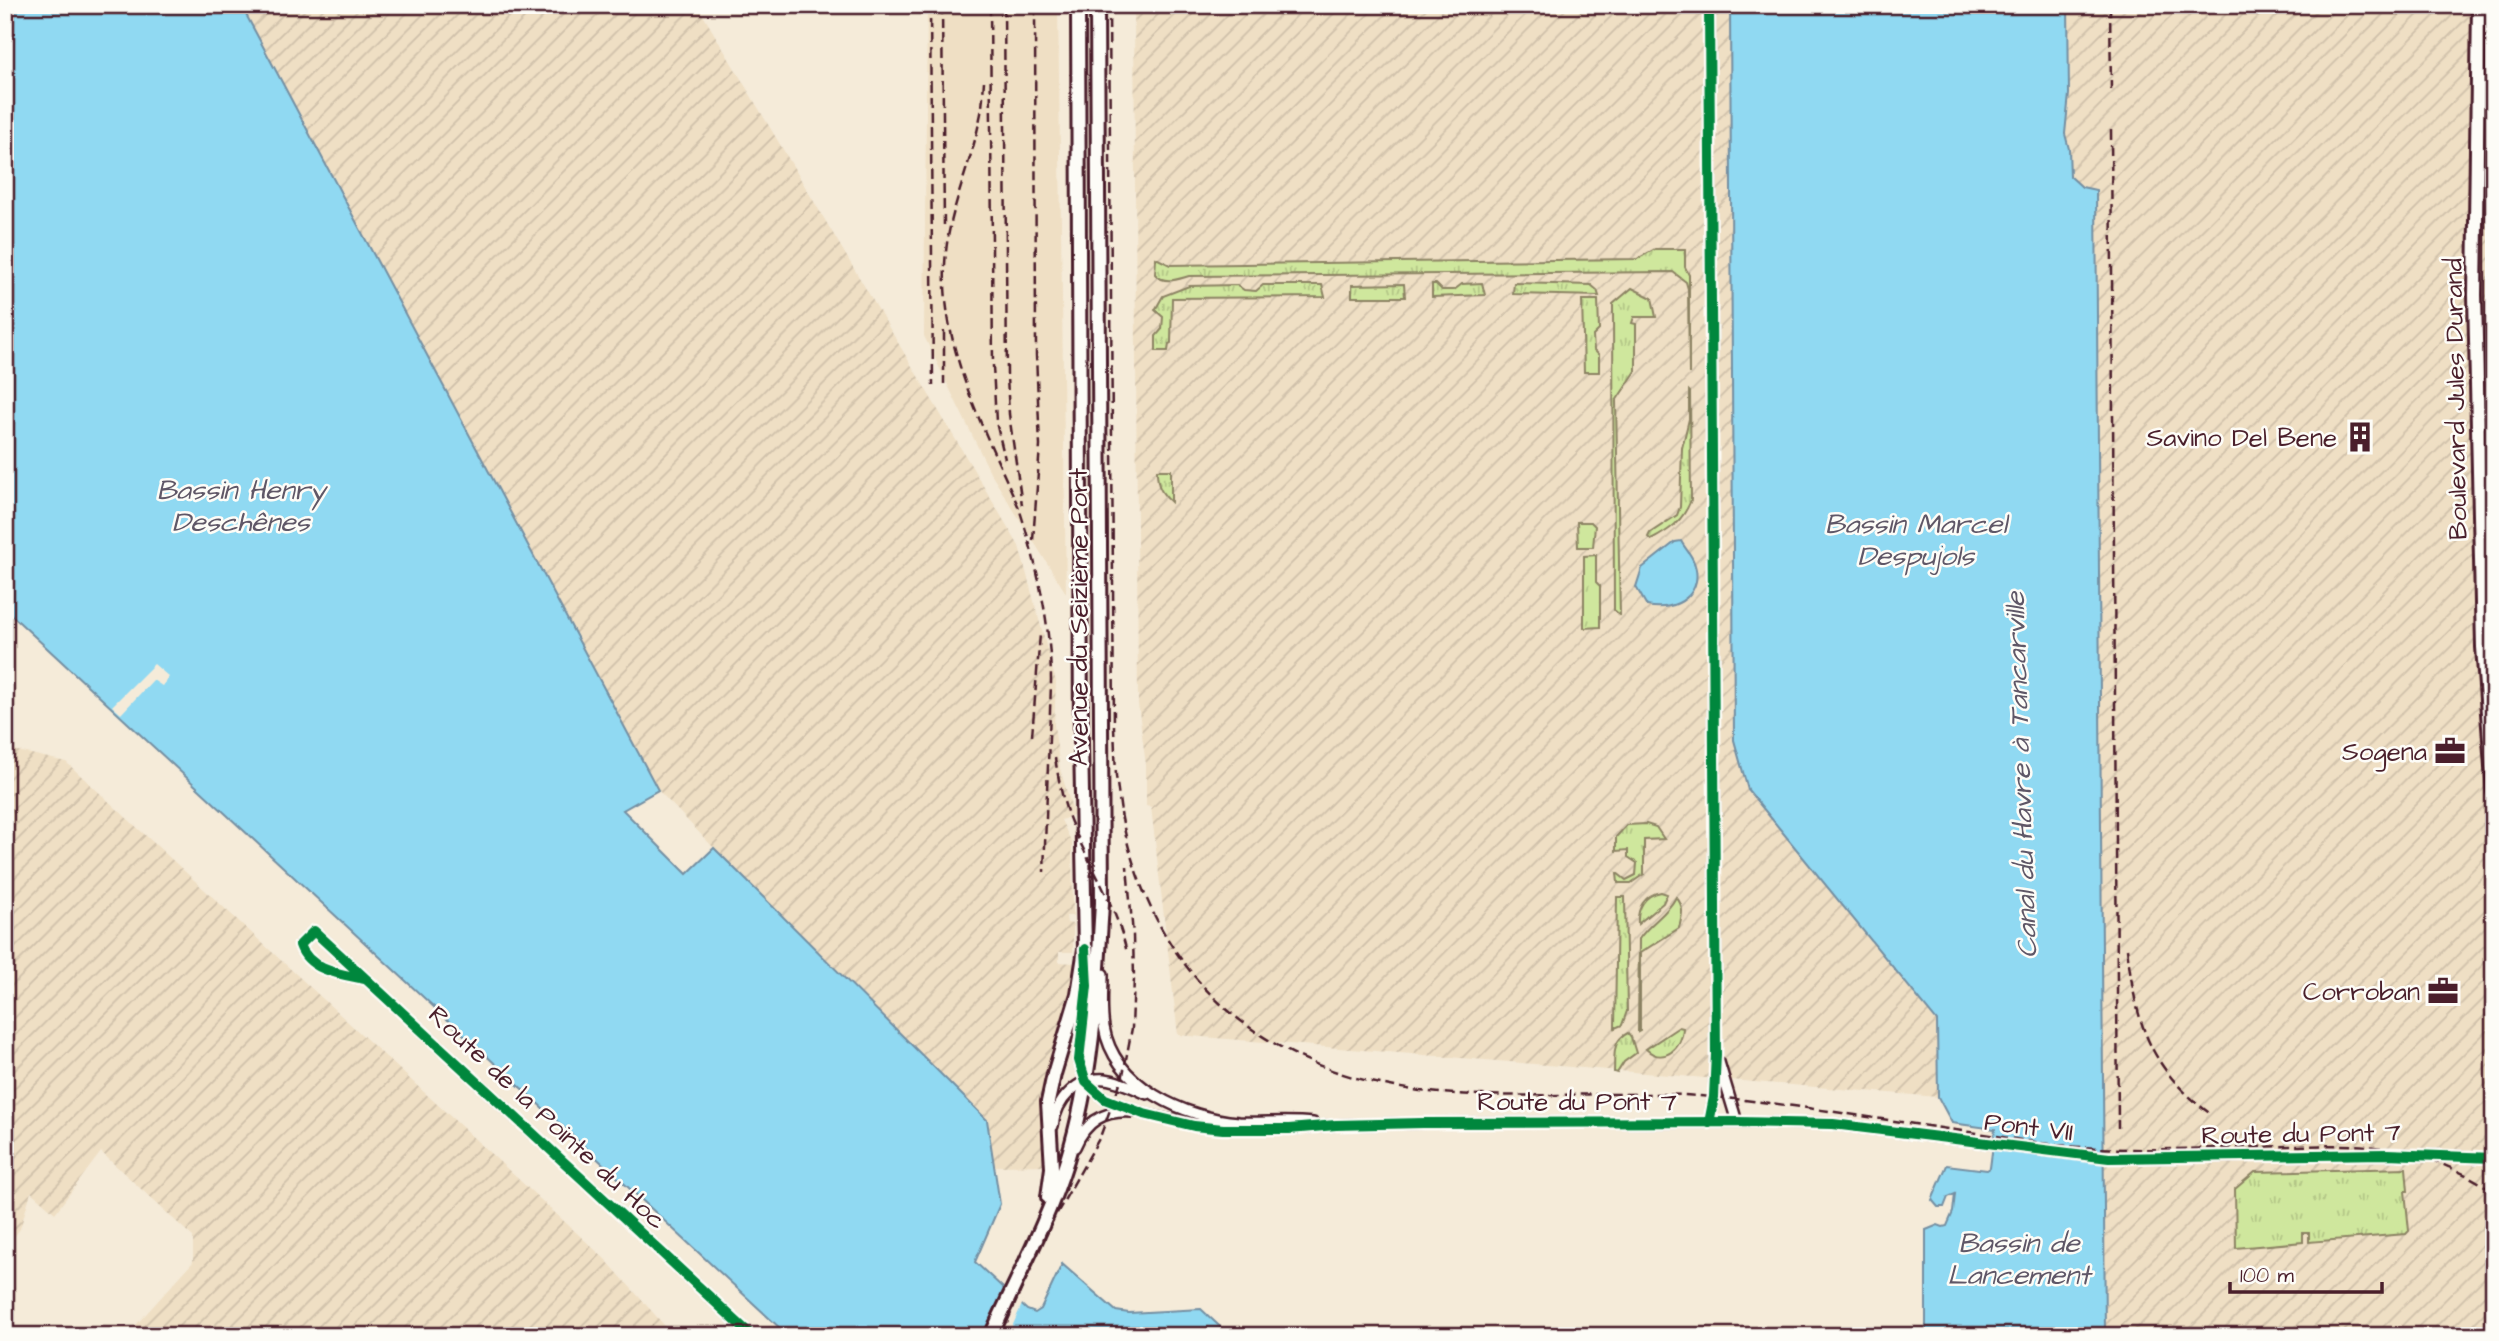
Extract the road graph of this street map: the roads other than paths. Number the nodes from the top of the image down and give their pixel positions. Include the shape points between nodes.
1 (1078, 5) edge
2 (1097, 5) edge
3 (1709, 5) edge
4 (2479, 5) edge
5 (2494, 792) edge
6 (1102, 903) junction
7 (1085, 949) junction
8 (365, 979) junction
9 (1716, 1054) junction
10 (1086, 1082) junction
11 (1165, 1101) junction
12 (1144, 1114) junction
13 (1737, 1122) junction
14 (1709, 1123) junction
15 (1336, 1125) junction
16 (1942, 1139) joint
17 (1052, 1145) junction
18 (2494, 1157) edge
19 (2109, 1158) joint
20 (1055, 1194) junction
21 (1042, 1221) junction
22 (752, 1336) edge
23 (991, 1336) edge

1 - 7 main road, Avenue du Seizième Port
2 - 6 main road, Avenue du Seizième Port
3 - 9 street
4 - 5 main road, Boulevard Jules Durand via 2474,295 2483,647
6 - 10 main road, Avenue du Seizième Port
6 - 11 street via 1104,1027 1113,1052 1129,1074
7 - 10 street via 1087,986 1079,1060
7 - 17 main road, Avenue du Seizième Port via 1050,1088
8 - 8 street, Route de la Pointe du Hoc via 325,970 304,956 300,945 314,931
8 - 22 street, Route de la Pointe du Hoc
9 - 13 street
9 - 14 street
10 - 11 street via 1115,1081
10 - 12 street via 1105,1099
10 - 17 street via 1059,1105
10 - 20 main road, Avenue du Seizième Port
11 - 15 street via 1214,1119
12 - 15 street via 1223,1129
12 - 20 street via 1110,1113 1092,1121 1076,1143
13 - 14 street, Route du Pont 7
13 - 16 street, Route du Pont 7 via 1833,1124
14 - 15 street, Route du Pont 7
16 - 19 street, Pont VII
17 - 21 main road, Avenue du Seizième Port
18 - 19 street, Route du Pont 7
20 - 21 main road, Avenue du Seizième Port
21 - 23 main road, Avenue du Seizième Port

